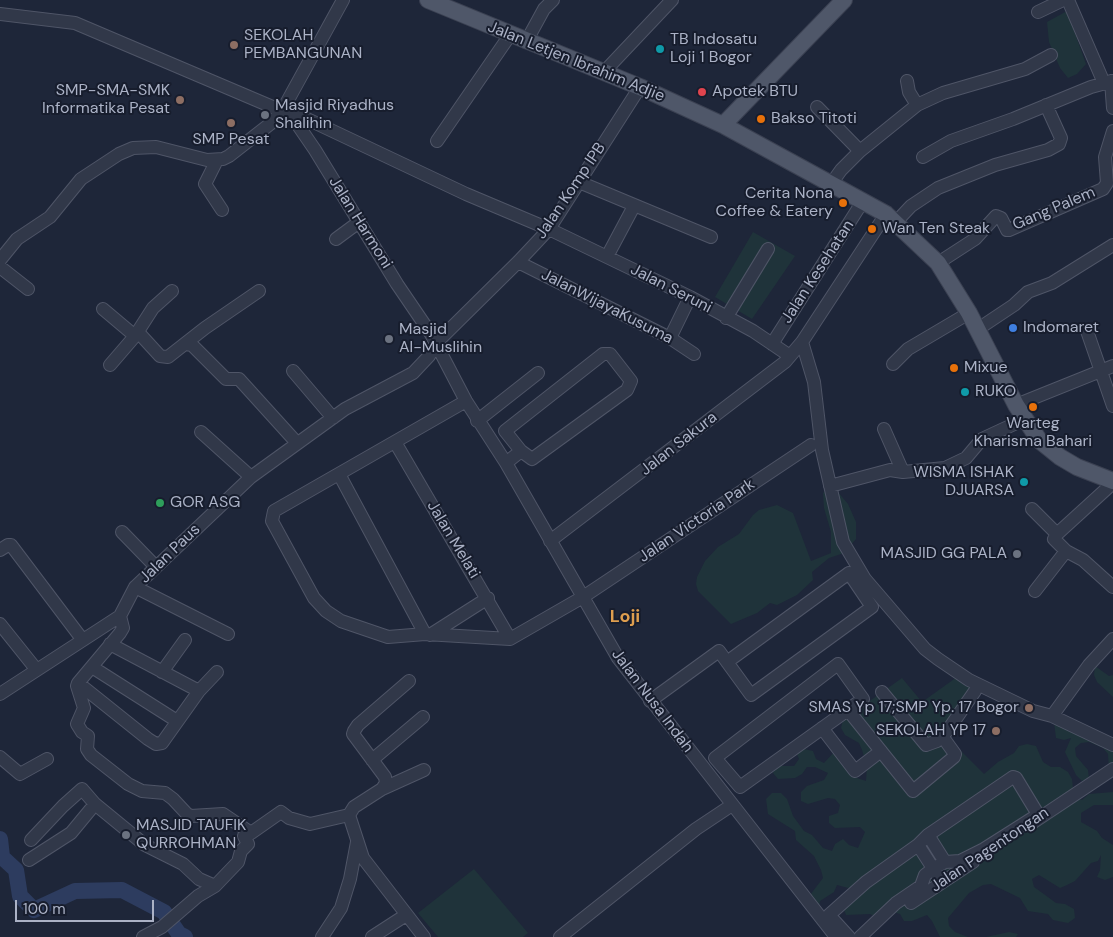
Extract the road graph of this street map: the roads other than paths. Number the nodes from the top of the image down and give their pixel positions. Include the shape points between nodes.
1 (343, 0) edge
2 (553, 0) edge
3 (672, 0) edge
4 (844, 0) edge
5 (1063, 0) edge
6 (1068, 0) edge
7 (435, 1) edge
8 (1038, 12) dead end
9 (0, 14) edge
10 (510, 35) junction
11 (526, 42) junction
12 (1051, 55) dead end
13 (603, 73) junction
14 (907, 81) dead end
15 (1109, 82) edge
16 (640, 87) junction
17 (917, 105) junction
18 (1046, 105) junction
19 (817, 106) dead end
20 (1113, 108) edge
21 (285, 112) junction
22 (723, 125) junction
23 (1113, 131) edge
24 (436, 141) dead end
25 (860, 152) junction
26 (923, 157) dead end
27 (217, 160) junction
28 (579, 182) junction
29 (831, 184) junction
30 (863, 200) junction
31 (634, 206) junction
32 (222, 210) dead end
33 (891, 218) junction
34 (360, 222) junction
35 (549, 228) junction
36 (711, 237) dead end
37 (336, 239) dead end
38 (1113, 245) edge
39 (768, 249) dead end
40 (610, 251) dead end
41 (0, 260) edge
42 (518, 262) junction
43 (938, 263) junction
44 (0, 267) edge
45 (28, 289) dead end
46 (172, 290) dead end
47 (258, 291) dead end
48 (690, 297) junction
49 (102, 309) dead end
50 (969, 313) junction
51 (726, 318) junction
52 (978, 329) junction
53 (1087, 331) dead end
54 (137, 334) junction
55 (434, 338) junction
56 (670, 338) junction
57 (802, 342) junction
58 (186, 344) junction
59 (772, 344) junction
60 (694, 354) dead end
61 (790, 356) junction
62 (893, 364) dead end
63 (110, 365) dead end
64 (1113, 366) edge
65 (293, 371) dead end
66 (1100, 371) junction
67 (538, 373) dead end
68 (466, 401) junction
69 (1016, 405) junction
70 (1113, 406) edge
71 (333, 418) junction
72 (1025, 419) junction
73 (477, 421) junction
74 (884, 429) dead end
75 (201, 432) dead end
76 (395, 442) junction
77 (297, 443) junction
78 (811, 445) dead end
79 (521, 451) junction
80 (506, 463) junction
81 (903, 472) junction
82 (339, 474) junction
83 (251, 477) junction
84 (1113, 482) edge
85 (830, 486) junction
86 (1032, 509) dead end
87 (122, 532) dead end
88 (1057, 534) junction
89 (550, 541) junction
90 (0, 550) edge
91 (1066, 551) junction
92 (156, 567) junction
93 (135, 587) junction
94 (1113, 587) edge
95 (1035, 591) dead end
96 (583, 597) junction
97 (488, 598) junction
98 (120, 616) junction
99 (0, 624) edge
100 (228, 634) dead end
101 (428, 635) junction
102 (1113, 638) edge
103 (82, 639) junction
104 (510, 639) junction
105 (185, 640) dead end
106 (110, 644) junction
107 (727, 662) junction
108 (92, 667) junction
109 (36, 669) junction
110 (162, 672) junction
111 (217, 672) dead end
112 (409, 681) dead end
113 (78, 683) junction
114 (975, 691) dead end
115 (199, 692) junction
116 (882, 692) dead end
117 (0, 694) edge
118 (650, 701) junction
119 (848, 710) junction
120 (1052, 716) junction
121 (423, 717) dead end
122 (177, 721) junction
123 (822, 728) junction
124 (942, 736) junction
125 (1113, 745) edge
126 (881, 751) junction
127 (0, 757) edge
128 (47, 759) dead end
129 (372, 760) junction
130 (722, 767) junction
131 (1113, 769) edge
132 (424, 770) dead end
133 (709, 776) junction
134 (382, 789) junction
135 (95, 804) junction
136 (732, 805) junction
137 (350, 815) junction
138 (246, 830) junction
139 (928, 835) junction
140 (31, 840) dead end
141 (357, 842) junction
142 (918, 845) junction
143 (29, 860) dead end
144 (945, 862) junction
145 (934, 868) junction
146 (942, 882) junction
147 (215, 886) junction
148 (406, 915) junction
149 (143, 937) edge
150 (322, 937) edge
151 (372, 937) edge
152 (424, 937) edge
153 (560, 937) edge
154 (836, 937) edge
155 (849, 937) edge
156 (860, 937) edge
157 (871, 937) edge

1 - 21 street
2 - 11 street via 544,9
3 - 13 street
4 - 22 main road
5 - 8 street
6 - 15 street
7 - 10 main road, Jalan Letjen Ibrahim Adjie
9 - 21 street, Jalan Seruni via 75,23
10 - 11 main road, Jalan Letjen Ibrahim Adjie
10 - 24 street
11 - 13 main road, Jalan Letjen Ibrahim Adjie
12 - 17 street via 1025,69 943,93
13 - 16 main road, Jalan Letjen Ibrahim Adjie
14 - 17 street
15 - 18 street
15 - 20 street
16 - 22 main road, Jalan Letjen Ibrahim Adjie
16 - 28 street, Jalan Komp IPB
17 - 25 street
18 - 26 street via 951,141
18 - 33 street, Jalan Sakura via 1061,138 1059,144 938,188
19 - 25 street
21 - 27 street via 229,156
21 - 34 street, Jalan Harmoni via 315,150
21 - 35 street, Jalan Seruni via 303,117 466,194
22 - 29 main road, Jalan Letjen Ibrahim Adjie
23 - 43 street, Gang Palem via 1105,157 1107,183 1103,189 1009,230 996,216 975,239
25 - 29 street
27 - 32 street via 205,184
27 - 41 street via 156,147 133,148 119,154 89,173 50,218 17,239
28 - 31 street
28 - 35 street, Jalan Komp IPB
29 - 30 main road, Jalan Letjen Ibrahim Adjie
30 - 33 main road, Jalan Letjen Ibrahim Adjie
30 - 59 street, Jalan Kesehatan
31 - 36 street
31 - 40 street
33 - 43 main road, Jalan Letjen Ibrahim Adjie
33 - 57 street, Jalan Sakura
34 - 37 street
34 - 55 street, Jalan Harmoni
35 - 42 street, Jalan Komp IPB
35 - 48 street, Jalan Seruni
38 - 52 street via 1052,283 1028,292
39 - 51 street
42 - 55 street, Jalan Komp IPB
42 - 56 street, JalanWijayaKusuma
43 - 50 main road, Jalan Letjen Ibrahim Adjie
44 - 45 street
46 - 54 street via 154,308
47 - 58 street
48 - 51 street, Jalan Seruni
48 - 56 street
49 - 54 street
50 - 52 main road, Jalan Letjen Ibrahim Adjie
50 - 62 street via 908,348
51 - 59 street, Jalan Seruni
52 - 69 main road, Jalan Letjen Ibrahim Adjie
53 - 66 street
54 - 58 street via 162,358
54 - 63 street
55 - 68 street, Jalan Nusa Indah
55 - 71 street, Jalan Paus via 429,356 413,373
56 - 60 street, JalanWijayaKusuma
57 - 61 street, Jalan Sakura
57 - 85 street via 814,382
58 - 77 street via 192,344 226,379 239,380
59 - 61 street, Jalan Seruni
61 - 89 street, Jalan Sakura
64 - 66 street
65 - 71 street
66 - 69 street
66 - 70 street
67 - 73 street
68 - 73 street, Jalan Nusa Indah
68 - 76 street
69 - 72 main road, Jalan Letjen Ibrahim Adjie
71 - 77 street, Jalan Paus
72 - 81 street via 982,439 966,458 954,464 936,471
72 - 84 main road, Jalan Letjen Ibrahim Adjie via 1039,440 1060,457
73 - 80 street, Jalan Nusa Indah
74 - 81 street
75 - 83 street
76 - 82 street
76 - 97 street, Jalan Melati
77 - 83 street, Jalan Paus
78 - 96 street, Jalan Victoria Park
79 - 79 street via 532,459 626,390 632,381 610,354 603,354 505,431
79 - 80 street
80 - 89 street, Jalan Nusa Indah
81 - 85 street via 890,470
82 - 101 street
82 - 101 street via 274,511 275,528 314,598 326,611 341,621 375,634 400,637
83 - 92 street, Jalan Paus
84 - 88 street
85 - 120 street via 843,542 865,579 925,649 969,680 1033,711
86 - 88 street
87 - 92 street
88 - 91 street via 1054,539
89 - 96 street, Jalan Nusa Indah
90 - 103 street via 8,545 13,547
91 - 94 street via 1082,560
91 - 95 street
92 - 93 street, Jalan Paus
93 - 98 street, Jalan Paus
93 - 100 street
96 - 104 street, Jalan Victoria Park
96 - 118 street, Jalan Nusa Indah via 618,658
97 - 101 street
97 - 104 street, Jalan Melati
98 - 103 street
98 - 106 street, Jalan Paus via 123,628
99 - 109 street
101 - 104 street
102 - 120 street
103 - 109 street
105 - 110 street
106 - 108 street
106 - 110 street
107 - 107 street via 751,695 872,607 849,574
107 - 118 street via 719,651
108 - 113 street
108 - 122 street
109 - 117 street
110 - 115 street
111 - 115 street
112 - 129 street via 354,731
113 - 122 street via 156,744 162,743
113 - 138 street via 84,708 78,724 88,736 87,749 91,755 128,784 142,791 165,793 187,814 224,814
114 - 124 street
115 - 122 street
116 - 124 street via 921,741 931,744
118 - 133 street, Jalan Nusa Indah
119 - 123 street
119 - 126 street
119 - 130 street via 863,699 838,664 715,758
120 - 125 street
121 - 129 street
123 - 126 street via 855,771
123 - 130 street via 740,787
124 - 126 street via 954,757 908,795
127 - 128 street via 20,774
129 - 134 street via 385,777
130 - 133 street
131 - 146 street, Jalan Pagentongan
132 - 134 street
133 - 136 street, Jalan Nusa Indah
134 - 137 street via 354,807
135 - 140 street via 82,789
135 - 143 street via 71,833
135 - 147 street via 145,845 183,864 199,879
136 - 153 street via 696,829
136 - 154 street, Jalan Nusa Indah
137 - 138 street via 310,824 280,812 255,832
137 - 141 street
138 - 147 street via 244,836 248,844 240,851 238,862
139 - 142 street
139 - 144 street
139 - 144 street via 1013,777 1036,811 1036,816 960,861
141 - 148 street via 363,858
141 - 150 street via 341,908
142 - 145 street
142 - 155 street via 866,882 829,915
144 - 145 street
145 - 146 street
145 - 156 street via 925,875 921,886 896,903
146 - 157 street, Jalan Pagentongan via 898,912
147 - 149 street
148 - 151 street
148 - 152 street

